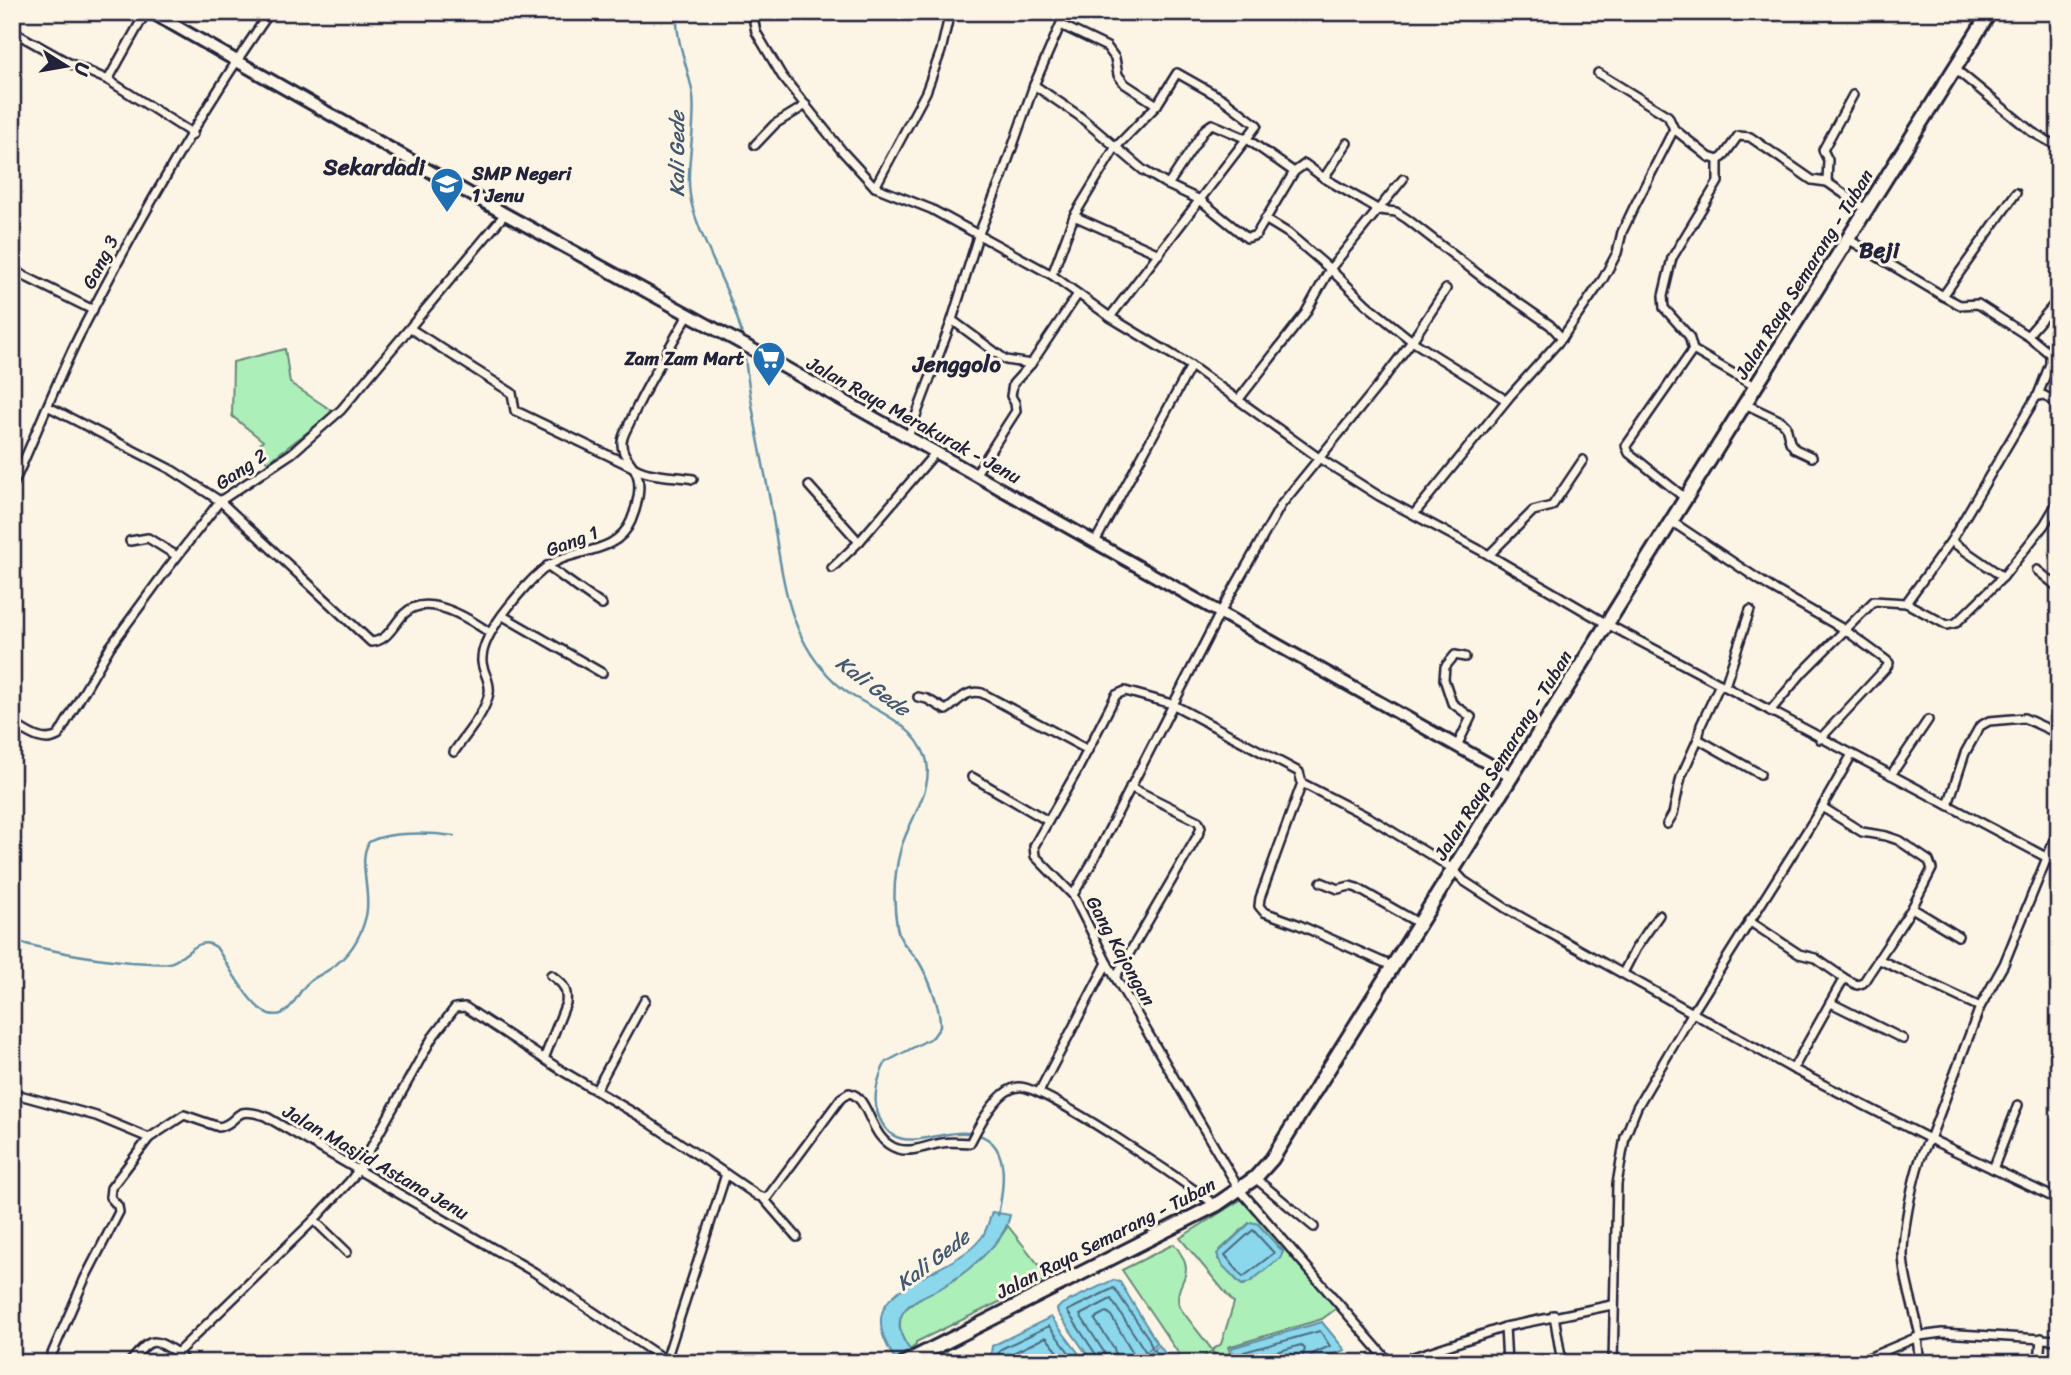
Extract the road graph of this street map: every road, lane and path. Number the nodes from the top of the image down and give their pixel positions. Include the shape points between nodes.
1 (149, 12) edge
2 (270, 12) edge
3 (752, 12) edge
4 (950, 12) edge
5 (1990, 12) edge
6 (1063, 13) edge
7 (1061, 25) junction
8 (12, 31) edge
9 (235, 62) junction
10 (1954, 68) junction
11 (1598, 73) dead end
12 (108, 80) junction
13 (1034, 85) junction
14 (1853, 95) dead end
15 (806, 105) junction
16 (1157, 105) junction
17 (1674, 130) junction
18 (193, 134) junction
19 (1247, 139) junction
20 (1347, 143) dead end
21 (755, 145) dead end
22 (2059, 147) edge
23 (1115, 148) junction
24 (1718, 160) junction
25 (1294, 172) junction
26 (1324, 178) junction
27 (1403, 179) dead end
28 (1827, 182) junction
29 (1168, 185) junction
30 (876, 187) junction
31 (2015, 193) dead end
32 (1200, 200) junction
33 (1379, 210) junction
34 (1867, 210) junction
35 (505, 214) junction
36 (1074, 216) junction
37 (1265, 219) junction
38 (978, 236) junction
39 (1848, 239) junction
40 (1159, 254) junction
41 (1330, 269) junction
42 (12, 270) edge
43 (1052, 275) junction
44 (1446, 289) dead end
45 (1078, 294) junction
46 (1943, 296) junction
47 (2059, 299) edge
48 (93, 310) junction
49 (688, 315) junction
50 (1111, 317) junction
51 (952, 320) junction
52 (411, 329) junction
53 (2027, 335) junction
54 (1562, 338) junction
55 (1412, 341) junction
56 (1693, 350) junction
57 (1031, 364) junction
58 (1191, 366) junction
59 (1756, 387) junction
60 (2038, 395) junction
61 (1239, 399) junction
62 (1506, 400) junction
63 (1745, 404) junction
64 (2059, 404) edge
65 (49, 407) junction
66 (908, 437) junction
67 (936, 452) junction
68 (1812, 457) dead end
69 (1320, 458) junction
70 (1583, 460) dead end
71 (631, 464) junction
72 (975, 475) junction
73 (693, 479) dead end
74 (809, 486) dead end
75 (12, 487) edge
76 (1685, 498) junction
77 (2059, 500) edge
78 (220, 501) junction
79 (1414, 514) junction
80 (1671, 521) junction
81 (130, 541) dead end
82 (859, 541) junction
83 (1951, 541) junction
84 (1096, 542) junction
85 (1489, 555) junction
86 (177, 556) junction
87 (547, 566) junction
88 (832, 568) dead end
89 (2038, 570) dead end
90 (2003, 577) junction
91 (2059, 588) edge
92 (1906, 603) junction
93 (602, 605) dead end
94 (1750, 610) dead end
95 (1220, 613) junction
96 (503, 616) junction
97 (1607, 624) junction
98 (1845, 631) junction
99 (490, 633) junction
100 (1465, 657) dead end
101 (602, 673) dead end
102 (1723, 685) junction
103 (918, 697) dead end
104 (1172, 704) junction
105 (1770, 711) junction
106 (1928, 720) dead end
107 (12, 723) edge
108 (2059, 734) edge
109 (1698, 739) junction
110 (1820, 739) junction
111 (1457, 746) junction
112 (1088, 750) junction
113 (454, 752) dead end
114 (1851, 755) junction
115 (1760, 774) dead end
116 (1891, 775) junction
117 (972, 777) dead end
118 (1512, 777) junction
119 (1302, 783) junction
120 (1130, 787) junction
121 (1948, 805) junction
122 (1822, 807) junction
123 (1048, 821) junction
124 (1667, 824) dead end
125 (2059, 828) edge
126 (2046, 859) junction
127 (2059, 864) edge
128 (1453, 869) junction
129 (1321, 882) dead end
130 (1073, 895) junction
131 (1912, 908) junction
132 (1659, 915) dead end
133 (1749, 921) junction
134 (1420, 924) junction
135 (1958, 936) dead end
136 (1878, 959) junction
137 (1107, 963) junction
138 (1394, 967) junction
139 (1623, 973) junction
140 (551, 975) dead end
141 (1116, 976) junction
142 (1844, 978) junction
143 (645, 1000) dead end
144 (1831, 1003) junction
145 (1980, 1007) junction
146 (1693, 1012) junction
147 (1903, 1039) dead end
148 (544, 1059) junction
149 (1793, 1069) junction
150 (596, 1090) junction
151 (1040, 1092) junction
152 (12, 1093) edge
153 (2018, 1105) dead end
154 (149, 1139) junction
155 (1930, 1139) junction
156 (359, 1169) junction
157 (1993, 1169) junction
158 (726, 1174) junction
159 (1255, 1178) junction
160 (1239, 1189) junction
161 (764, 1199) junction
162 (2059, 1199) edge
163 (1216, 1205) junction
164 (314, 1220) junction
165 (1314, 1227) dead end
166 (797, 1237) dead end
167 (347, 1252) dead end
168 (1612, 1305) junction
169 (1554, 1315) junction
170 (1505, 1327) junction
171 (1918, 1337) junction
172 (2041, 1338) junction
173 (2059, 1339) edge
174 (177, 1353) junction
175 (667, 1361) edge
176 (48, 1363) edge
177 (129, 1363) edge
178 (186, 1363) edge
179 (632, 1363) edge
180 (904, 1363) edge
181 (1392, 1363) edge
182 (1507, 1363) edge
183 (1562, 1363) edge
184 (1613, 1363) edge
185 (1856, 1363) edge
186 (1920, 1363) edge
187 (2039, 1363) edge

1 - 9 main road, Jalan Raya Merakurak - Jenu
1 - 12 street
2 - 9 street, Gang 3
3 - 15 street via 765,50
4 - 30 street via 926,92
5 - 10 highway, Jalan Raya Semarang - Tuban
6 - 7 street
7 - 13 street
7 - 16 street via 1107,47 1125,84
8 - 12 street
9 - 18 street, Gang 3
9 - 35 main road, Jalan Raya Merakurak - Jenu
10 - 22 street via 2032,132
10 - 34 highway, Jalan Raya Semarang - Tuban
11 - 17 street via 1668,116
12 - 18 street
13 - 23 street
13 - 38 street
14 - 28 street via 1823,150 1828,160
15 - 21 street via 775,124
15 - 30 street
16 - 19 street via 1180,73 1255,122 1257,128
16 - 23 street
17 - 24 street
17 - 54 street via 1603,279
18 - 48 street, Gang 3 via 137,224
19 - 25 street
19 - 29 street via 1209,125
19 - 32 street
20 - 26 street
23 - 29 street
23 - 36 street
24 - 28 street via 1744,135 1812,180
24 - 56 street via 1718,182 1672,258 1663,296 1664,308 1689,336
25 - 26 street via 1305,164
25 - 37 street
26 - 33 street
27 - 33 street
28 - 34 street
29 - 32 street
30 - 38 street via 931,209
31 - 46 street
32 - 37 street via 1247,238 1256,234
32 - 40 street
33 - 41 street
33 - 54 street via 1407,219
34 - 39 highway, Jalan Raya Semarang - Tuban
35 - 49 main road, Jalan Raya Merakurak - Jenu
35 - 52 street, Gang 2
36 - 40 street
36 - 43 street
37 - 41 street
38 - 43 street
38 - 51 street
39 - 46 street
39 - 59 highway, Jalan Raya Semarang - Tuban
40 - 50 street
41 - 55 street
41 - 61 street via 1305,314
42 - 48 street
43 - 45 street
44 - 55 street, Gang Kajongan
45 - 50 street
45 - 57 street
46 - 53 street via 1960,304 1978,304
47 - 53 street
48 - 65 street, Gang 3
49 - 66 main road, Jalan Raya Merakurak - Jenu
49 - 71 street, Gang 1 via 625,431 622,449
50 - 58 street
51 - 57 street via 1006,360
51 - 66 street
52 - 71 street via 512,393 515,411
52 - 78 street, Gang 2 via 316,434
53 - 60 street via 2051,357
54 - 62 street
55 - 62 street
55 - 69 street, Gang Kajongan
56 - 59 street
56 - 76 street via 1626,449
57 - 72 street via 1013,384 1016,411
58 - 61 street
58 - 84 street
59 - 63 highway, Jalan Raya Semarang - Tuban
60 - 64 street
60 - 83 street
61 - 69 street
62 - 79 street
63 - 68 street via 1781,421 1796,449
63 - 76 highway, Jalan Raya Semarang - Tuban
65 - 75 street, Gang 3
65 - 78 street via 172,470
66 - 67 main road, Jalan Raya Merakurak - Jenu
67 - 72 main road, Jalan Raya Merakurak - Jenu
67 - 82 street
69 - 79 street
69 - 95 street, Gang Kajongan via 1281,505
70 - 85 street via 1552,506 1534,511
71 - 73 street via 643,471
71 - 87 street, Gang 1 via 639,490 629,525 608,546
72 - 84 main road, Jalan Raya Merakurak - Jenu
74 - 82 street
76 - 80 highway, Jalan Raya Semarang - Tuban
77 - 90 street
78 - 86 street, Gang 2
78 - 99 street via 371,642 383,639 405,613 419,607 453,610
79 - 85 street
80 - 97 highway, Jalan Raya Semarang - Tuban
80 - 98 street
81 - 86 street via 148,538
82 - 88 street
83 - 90 street
83 - 92 street
84 - 95 main road, Jalan Raya Merakurak - Jenu
85 - 97 street
86 - 107 street, Gang 2 via 110,647 58,736 42,740
87 - 93 street
87 - 96 street, Gang 1
89 - 91 street
90 - 92 street via 1950,626
92 - 98 street via 1874,601
94 - 102 street
95 - 104 street, Gang Kajongan
95 - 111 main road, Jalan Raya Merakurak - Jenu
96 - 99 street, Gang 1
96 - 101 street
97 - 102 street
97 - 118 highway, Jalan Raya Semarang - Tuban
98 - 105 street
98 - 110 street via 1889,663
99 - 113 street, Gang 1 via 481,659 489,693
100 - 111 street via 1455,655 1444,675 1452,704 1471,717
102 - 105 street
102 - 109 street via 1701,724
103 - 112 street via 946,710 966,693 982,693
104 - 112 street via 1120,692
104 - 119 street via 1299,772
104 - 120 street, Gang Kajongan
105 - 110 street
106 - 116 street
108 - 121 street via 2024,718 1980,726 1965,753
109 - 115 street
109 - 124 street
110 - 114 street
111 - 118 main road, Jalan Raya Merakurak - Jenu
112 - 123 street
114 - 116 street
114 - 122 street
116 - 121 street
117 - 123 street
118 - 128 highway, Jalan Raya Semarang - Tuban
119 - 128 street
119 - 138 street via 1259,906
120 - 130 street, Gang Kajongan
120 - 141 street via 1198,821 1201,827
121 - 126 street
122 - 131 street via 1862,832 1898,840 1931,863
122 - 133 street
123 - 130 street via 1034,846 1035,856
125 - 126 street
126 - 127 street
126 - 145 street via 2004,964
128 - 134 highway, Jalan Raya Semarang - Tuban
128 - 139 street via 1507,909
129 - 134 street via 1357,888
130 - 137 street, Gang Kajongan
131 - 135 street
131 - 136 street
132 - 139 street
133 - 142 street
133 - 146 street
134 - 138 highway, Jalan Raya Semarang - Tuban
136 - 142 street via 1861,985
136 - 145 street
137 - 141 street, Gang Kajongan
137 - 151 street
138 - 159 highway, Jalan Raya Semarang - Tuban via 1272,1159
139 - 146 street
140 - 148 street via 567,994
141 - 160 street, Gang Kajongan
142 - 144 street
143 - 150 street
144 - 147 street
144 - 149 street
145 - 155 street
146 - 149 street
146 - 168 street via 1637,1107 1625,1137 1617,1184
148 - 150 street
148 - 156 street via 466,1007 454,1008 432,1038
149 - 155 street
150 - 158 street
151 - 161 street via 1025,1086 1009,1089 971,1141 911,1150 883,1140 858,1096 849,1093
151 - 163 street
152 - 154 street via 96,1116
153 - 157 street
154 - 156 street, Jalan Masjid Astana Jenu via 184,1115 221,1127 244,1111 274,1120
154 - 176 street via 111,1188 118,1214
155 - 157 street
155 - 171 street via 1914,1183 1903,1257
156 - 164 street
156 - 175 street, Jalan Masjid Astana Jenu via 534,1272
157 - 162 street
158 - 161 street
158 - 175 street
159 - 160 highway, Jalan Raya Semarang - Tuban
159 - 165 street
160 - 163 highway, Jalan Raya Semarang - Tuban
160 - 181 street, Gang Kajongan
161 - 166 street
163 - 180 highway, Jalan Raya Semarang - Tuban
164 - 167 street
164 - 174 street
168 - 169 street
168 - 184 street
169 - 170 street
169 - 183 street
170 - 181 street
170 - 182 street
171 - 172 street
171 - 185 street
171 - 186 street
172 - 173 street
172 - 187 street
174 - 177 street via 153,1340
174 - 178 street
175 - 179 street

